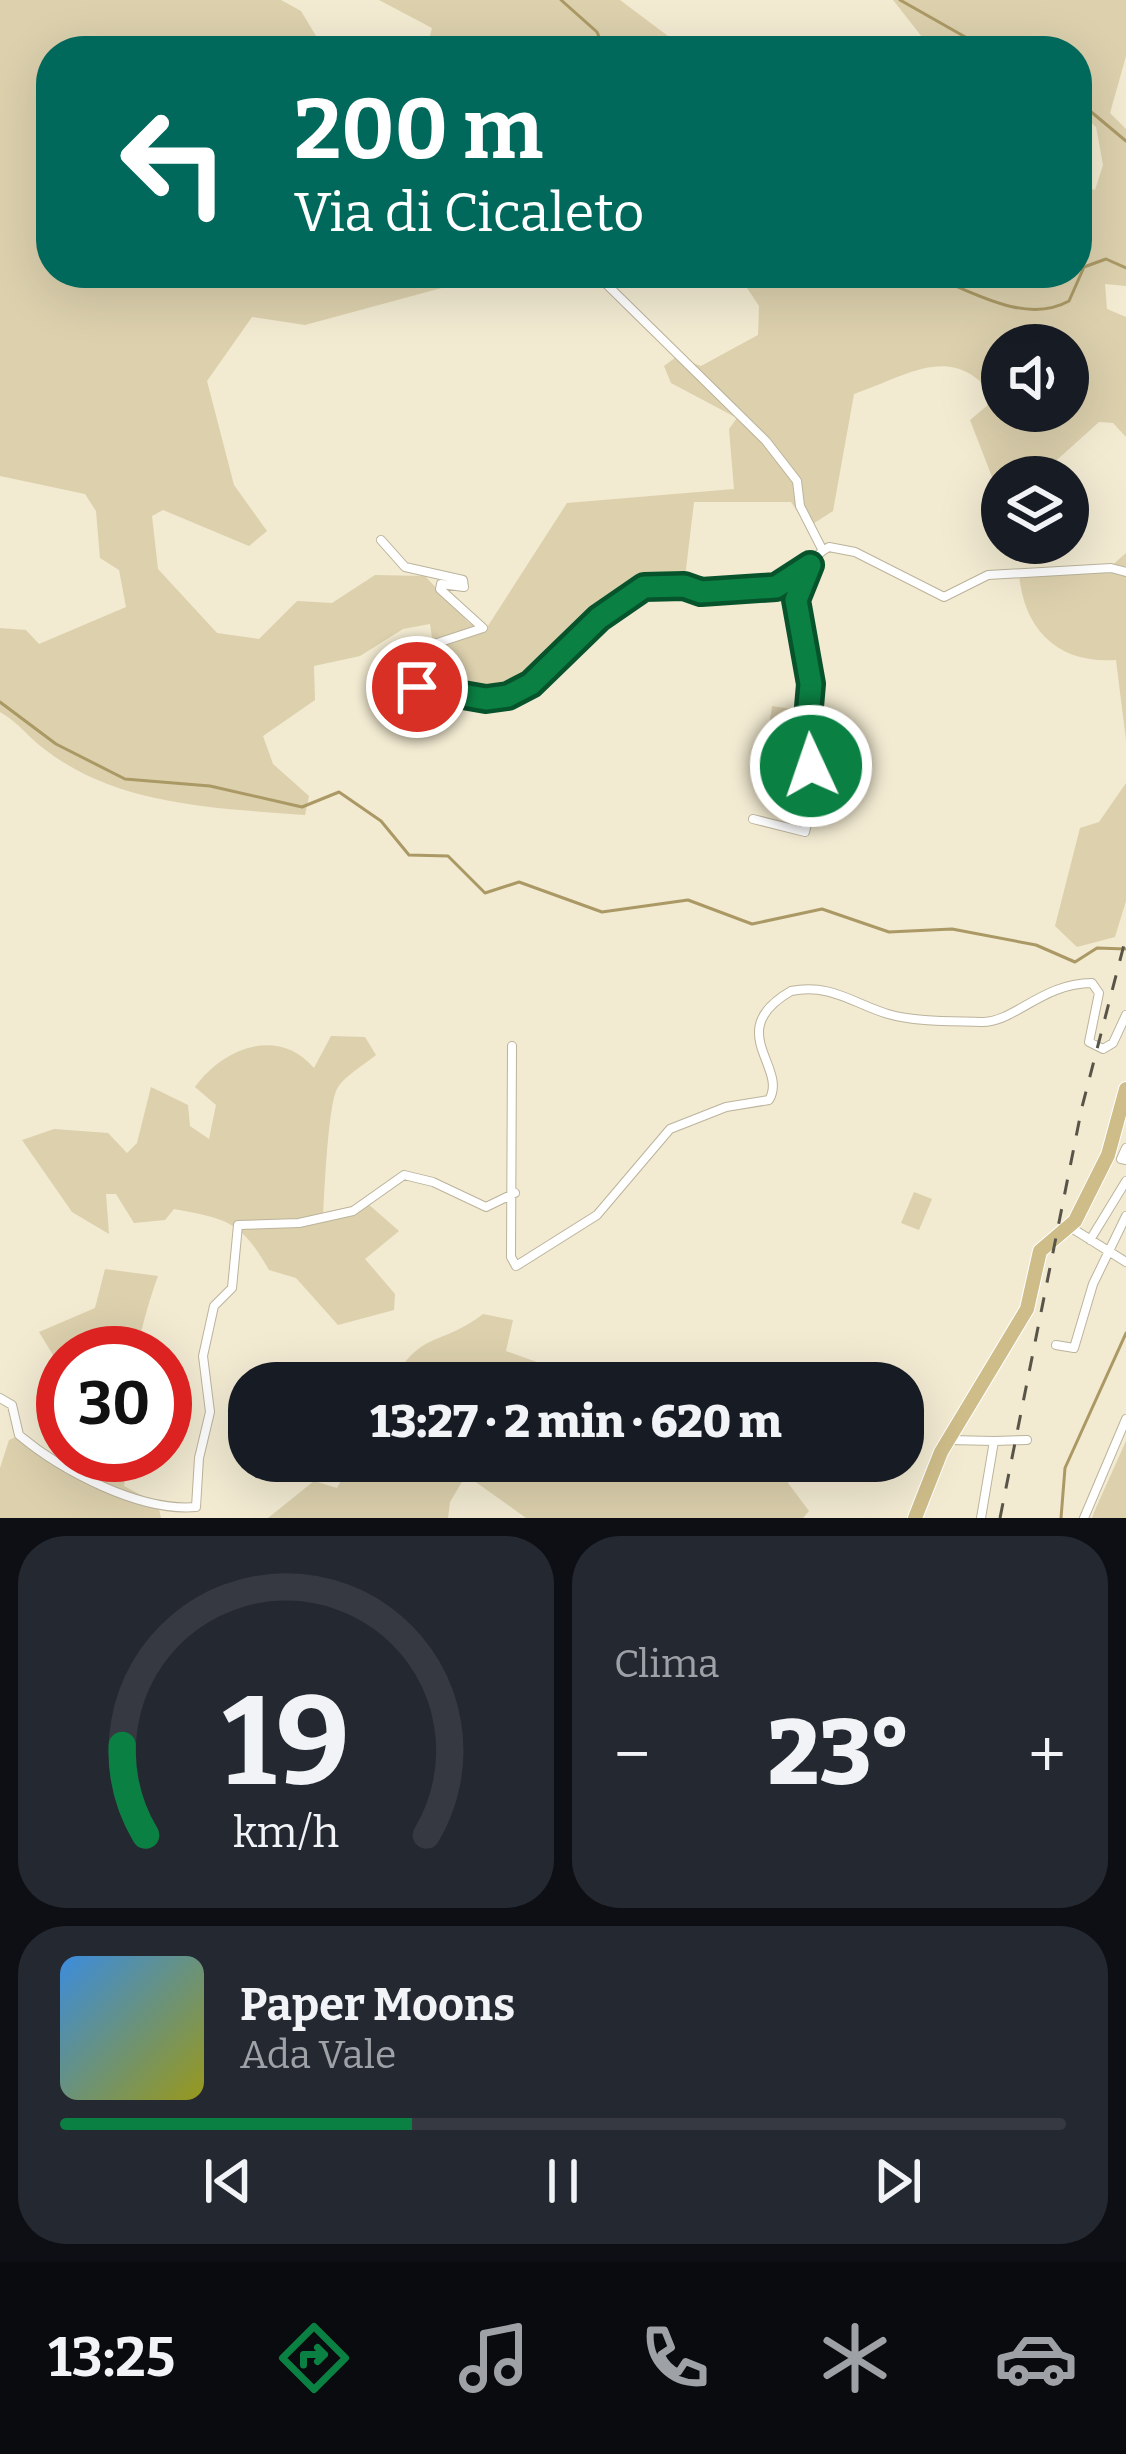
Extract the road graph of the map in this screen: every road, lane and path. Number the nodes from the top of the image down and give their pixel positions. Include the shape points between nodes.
1 (611, 288) edge
2 (381, 540) dead end
3 (822, 549) junction
4 (810, 565) junction
5 (1126, 572) edge
6 (753, 820) dead end
7 (1126, 1015) edge
8 (512, 1046) dead end
9 (1126, 1089) edge
10 (1126, 1148) edge
11 (1126, 1160) edge
12 (1126, 1181) edge
13 (515, 1193) junction
14 (1126, 1216) edge
15 (1070, 1227) junction
16 (1090, 1240) junction
17 (1107, 1250) junction
18 (1126, 1262) edge
19 (1056, 1345) dead end
20 (0, 1398) edge
21 (1126, 1419) edge
22 (948, 1440) junction
23 (1027, 1440) dead end
24 (994, 1441) junction
25 (915, 1518) edge
26 (981, 1518) edge
27 (1084, 1518) edge

1 - 3 street via 766,442 797,481
2 - 4 street via 412,570 463,580 464,587 440,589 483,628 413,651 405,679 486,699 531,684 644,587 776,587
3 - 4 street
3 - 5 street via 856,552 944,597 988,575
4 - 6 street via 796,600 811,684 804,764 819,774 805,832
7 - 13 street via 1103,1049 1089,1042 1099,993 1092,983 1040,994 985,1023 889,1015 848,995 791,991 761,1023 758,1046 774,1081 769,1100 670,1129 585,1225 517,1266
8 - 13 street
9 - 15 main road via 1112,1148
10 - 11 street
12 - 16 street
13 - 20 street via 486,1207 404,1175 353,1211 238,1225 232,1288 214,1306 203,1356 210,1412 196,1507 162,1509 78,1470 19,1435 12,1405
14 - 17 street
15 - 16 street
15 - 22 main road via 1040,1251 1027,1309
16 - 17 street
17 - 18 street
17 - 19 street via 1074,1348
21 - 27 street
22 - 24 street
22 - 25 main road
23 - 24 street
24 - 26 street

